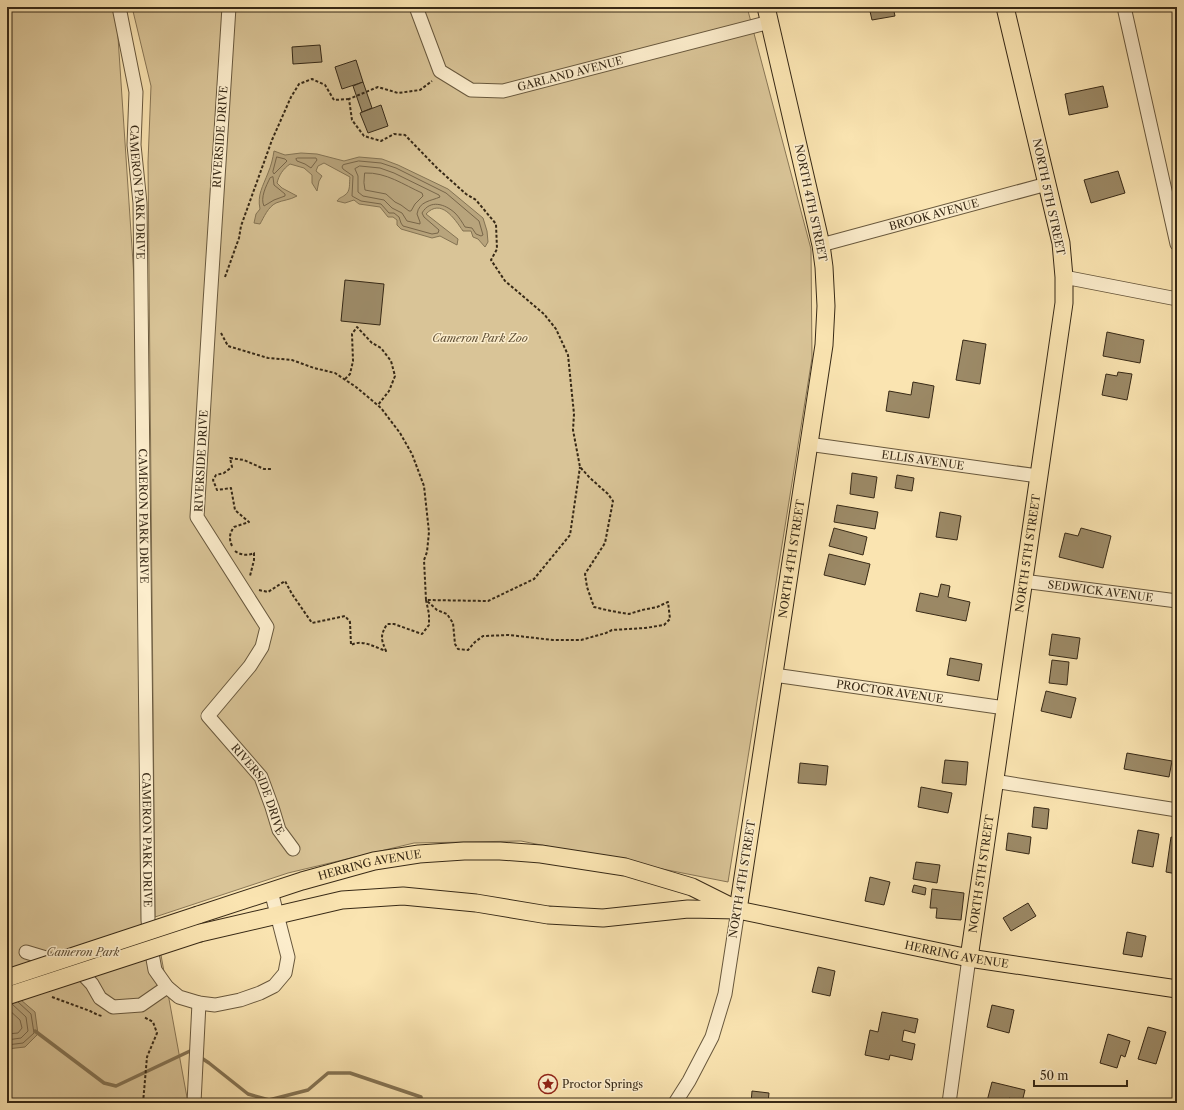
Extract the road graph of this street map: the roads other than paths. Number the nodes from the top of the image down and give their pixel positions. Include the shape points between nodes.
1 (119, 7) edge
2 (229, 7) edge
3 (416, 7) edge
4 (1006, 7) edge
5 (1124, 7) edge
6 (768, 14) edge
7 (1046, 184) junction
8 (1177, 244) edge
9 (821, 245) junction
10 (1064, 277) junction
11 (1177, 298) edge
12 (808, 444) junction
13 (1038, 476) junction
14 (1023, 580) junction
15 (1177, 601) edge
16 (774, 675) junction
17 (1005, 708) junction
18 (994, 781) junction
19 (1177, 810) edge
20 (293, 849) dead end
21 (271, 891) junction
22 (738, 910) junction
23 (278, 915) junction
24 (26, 952) dead end
25 (969, 958) junction
26 (7, 978) edge
27 (167, 987) junction
28 (1177, 990) edge
29 (7, 996) edge
30 (199, 1003) junction
31 (192, 1100) edge
32 (675, 1103) edge
33 (949, 1103) edge

1 - 27 street, CAMERON PARK DRIVE via 136,92 134,145 140,203 148,920 155,970
2 - 20 street, RIVERSIDE DRIVE via 197,517 267,627 262,647 250,666 208,716 261,777 278,830
3 - 6 street, GARLAND AVENUE via 440,71 471,90 503,90
4 - 7 main road, NORTH 5TH STREET
5 - 8 street
6 - 9 main road, NORTH 4TH STREET
7 - 9 street, BROOK AVENUE
7 - 10 main road, NORTH 5TH STREET via 1061,243
9 - 12 main road, NORTH 4TH STREET via 826,306 824,338
10 - 11 street
10 - 13 main road, NORTH 5TH STREET via 1064,303
12 - 13 street, ELLIS AVENUE
12 - 16 main road, NORTH 4TH STREET
13 - 14 main road, NORTH 5TH STREET
14 - 15 street, SEDWICK AVENUE
14 - 17 main road, NORTH 5TH STREET
16 - 17 street, PROCTOR AVENUE
16 - 22 main road, NORTH 4TH STREET
17 - 18 main road, NORTH 5TH STREET
18 - 19 street
18 - 25 main road, NORTH 5TH STREET
21 - 22 main road, HERRING AVENUE via 374,861 419,854 500,851 541,854 625,867 692,887
21 - 23 street, CAMERON PARK DRIVE
21 - 26 main road, HERRING AVENUE, bridge
22 - 23 main road, HERRING AVENUE via 688,909 603,918 548,915 476,903 403,896 342,900
22 - 25 main road, HERRING AVENUE
22 - 32 street, NORTH 4TH STREET via 725,994 712,1037
23 - 29 main road, HERRING AVENUE, bridge via 200,933
23 - 30 street, CAMERON PARK DRIVE via 288,957 284,974 274,986 240,1000 215,1005
24 - 27 street via 76,967 92,984 100,998 113,1007 141,1005
25 - 28 main road, HERRING AVENUE
25 - 33 street, NORTH 5TH STREET
27 - 30 street, CAMERON PARK DRIVE via 179,997
30 - 31 street

